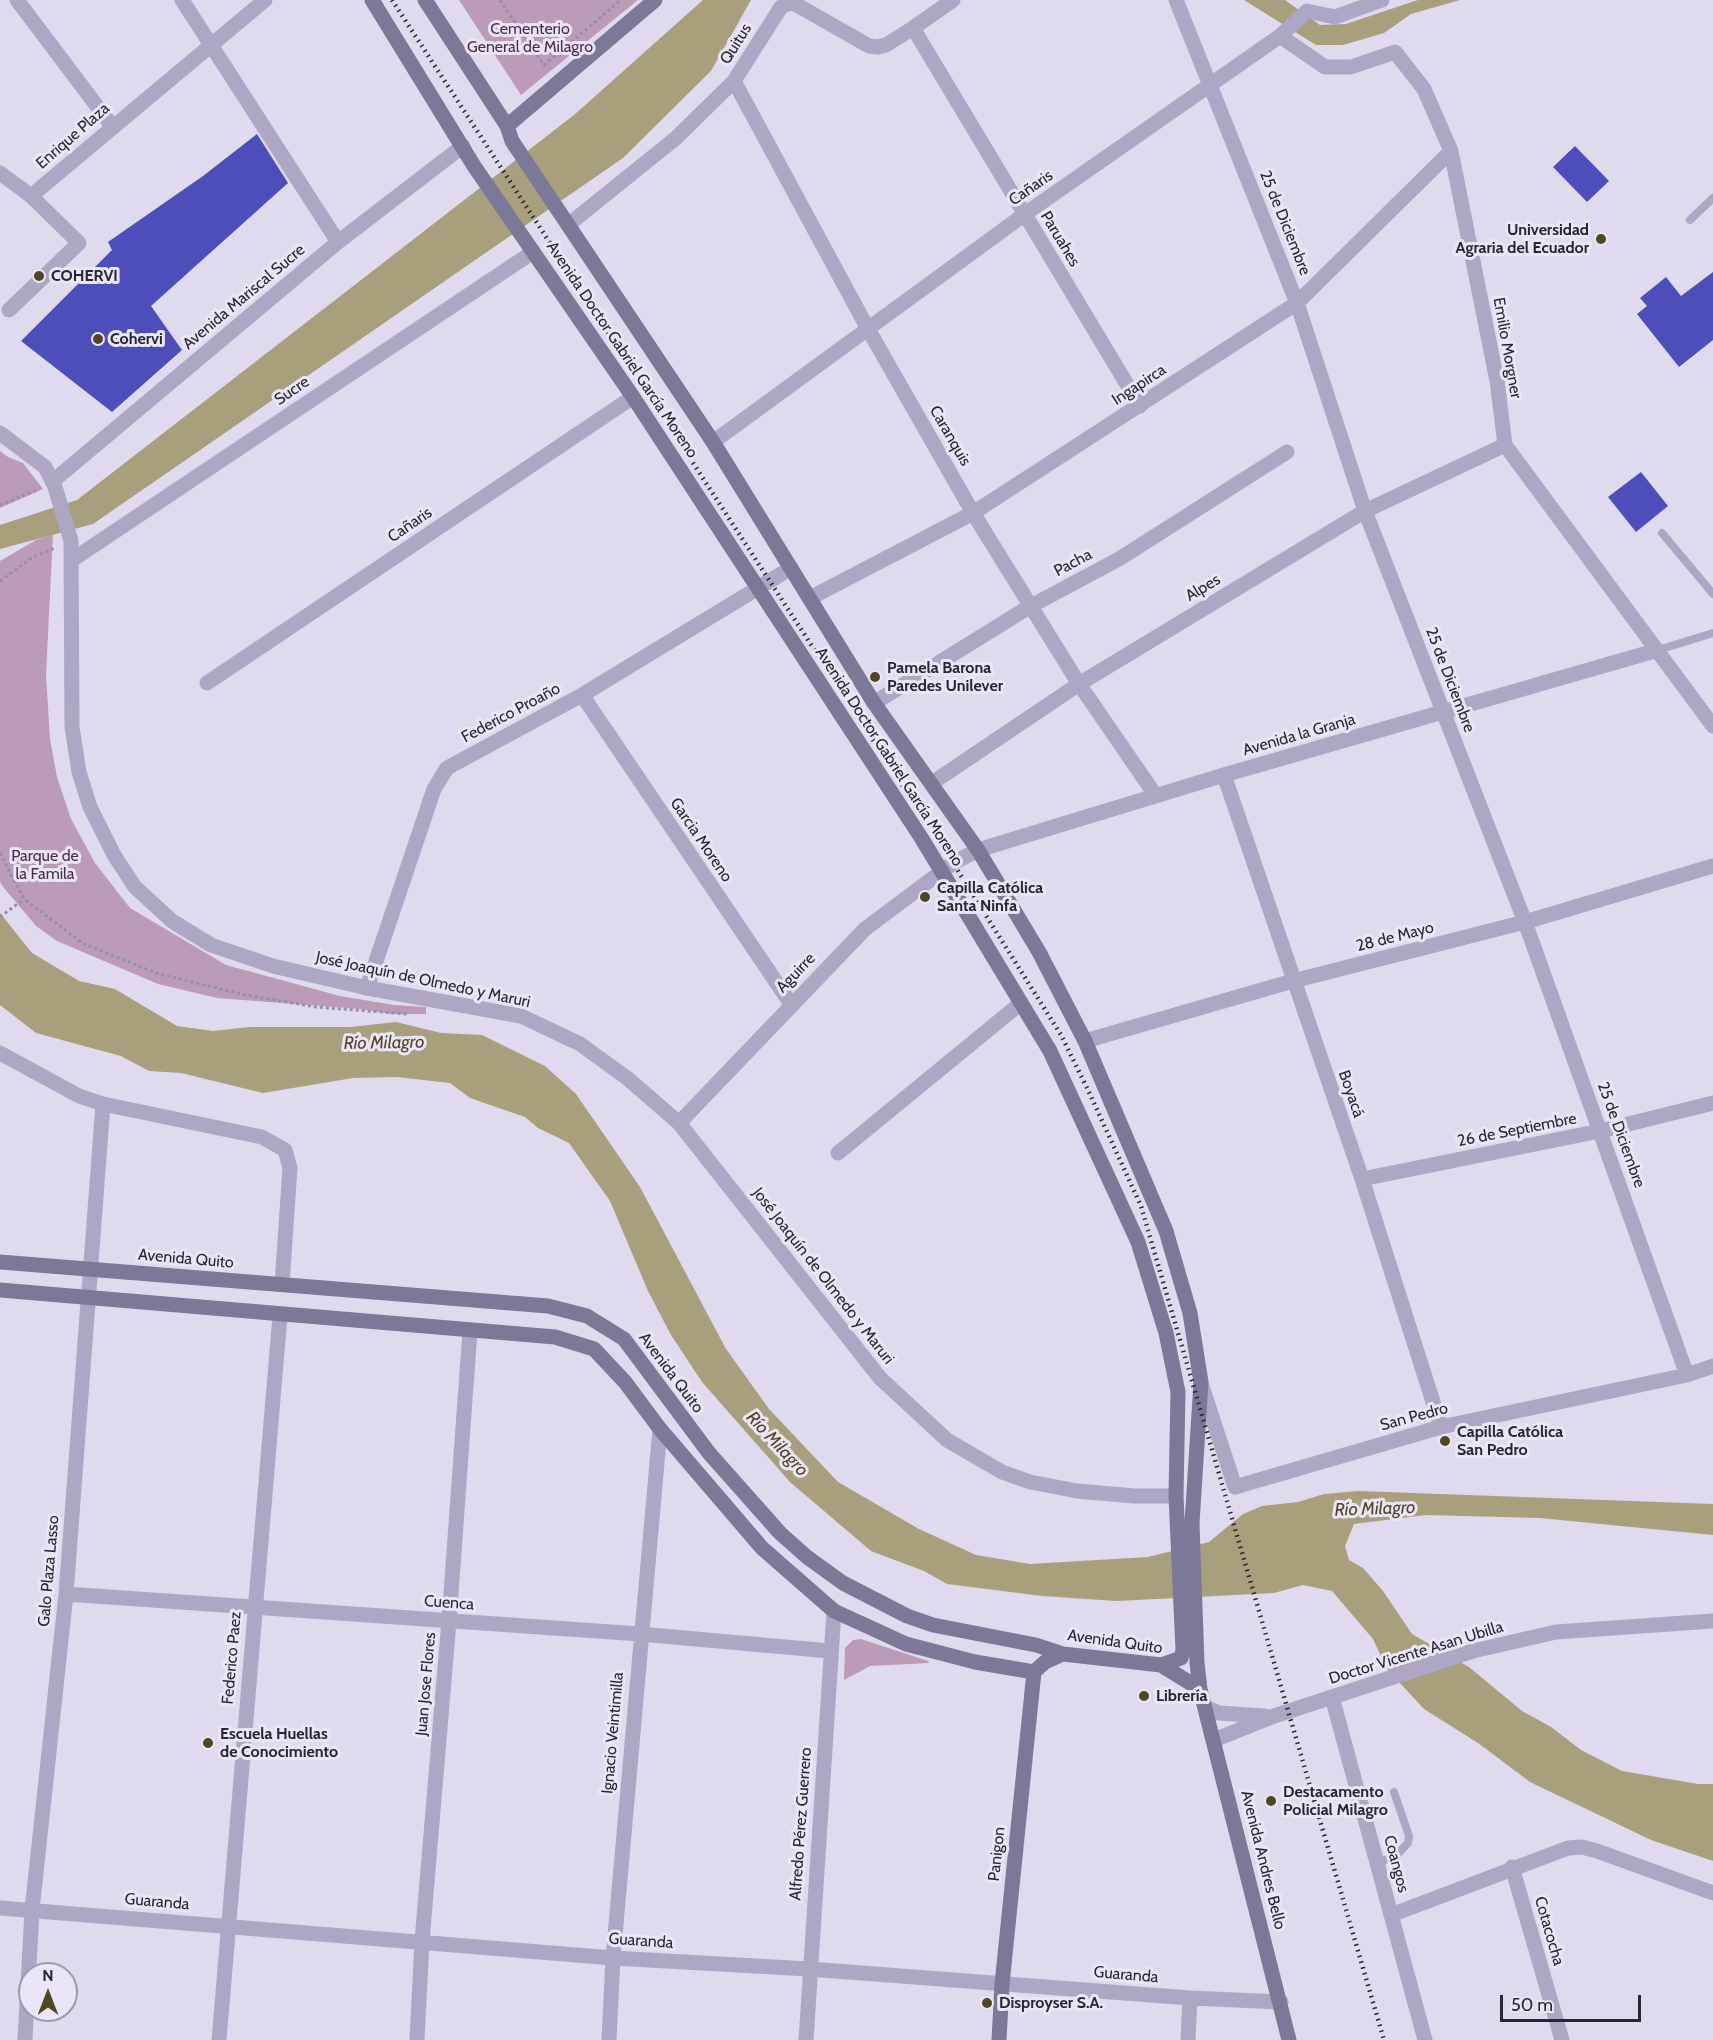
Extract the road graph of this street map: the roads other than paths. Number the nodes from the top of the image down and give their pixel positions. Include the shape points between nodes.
1 (17, 0) edge
2 (182, 0) edge
3 (265, 0) edge
4 (372, 0) edge
5 (424, 0) edge
6 (655, 0) edge
7 (952, 0) edge
8 (1176, 0) edge
9 (1382, 0) edge
10 (913, 28) junction
11 (1284, 33) junction
12 (209, 45) junction
13 (734, 81) junction
14 (1210, 84) junction
15 (112, 126) junction
16 (507, 126) junction
17 (463, 146) junction
18 (1451, 151) junction
19 (0, 173) edge
20 (31, 196) junction
21 (1713, 198) edge
22 (1024, 214) junction
23 (564, 219) junction
24 (1690, 219) dead end
25 (338, 242) junction
26 (533, 252) junction
27 (1297, 303) junction
28 (9, 310) dead end
29 (868, 329) junction
30 (633, 397) junction
31 (1140, 406) junction
32 (0, 433) edge
33 (713, 442) junction
34 (1504, 445) junction
35 (1287, 452) dead end
36 (50, 486) junction
37 (1365, 511) junction
38 (973, 513) junction
39 (1662, 533) dead end
40 (72, 560) junction
41 (791, 568) junction
42 (758, 587) junction
43 (1713, 594) edge
44 (810, 598) junction
45 (1029, 607) junction
46 (1713, 633) edge
47 (1658, 650) junction
48 (207, 683) dead end
49 (1079, 684) junction
50 (582, 695) junction
51 (874, 703) junction
52 (1443, 713) junction
53 (1713, 726) edge
54 (1224, 775) junction
55 (932, 783) junction
56 (1156, 796) junction
57 (978, 850) junction
58 (1713, 866) edge
59 (948, 867) junction
60 (1525, 922) junction
61 (1293, 981) junction
62 (368, 988) junction
63 (1021, 1003) junction
64 (791, 1004) junction
65 (1085, 1041) junction
66 (0, 1053) edge
67 (1713, 1103) edge
68 (103, 1104) junction
69 (679, 1123) junction
70 (1600, 1131) junction
71 (838, 1153) dead end
72 (1362, 1179) junction
73 (0, 1262) edge
74 (90, 1268) junction
75 (282, 1284) junction
76 (0, 1290) edge
77 (88, 1297) junction
78 (280, 1316) junction
79 (470, 1331) junction
80 (1713, 1366) edge
81 (1687, 1375) junction
82 (1201, 1382) junction
83 (1441, 1427) junction
84 (660, 1429) junction
85 (1176, 1496) junction
86 (1185, 1523) junction
87 (66, 1594) junction
88 (254, 1609) junction
89 (834, 1611) junction
90 (449, 1621) junction
91 (1713, 1621) edge
92 (640, 1634) junction
93 (1188, 1645) junction
94 (830, 1651) junction
95 (1063, 1654) junction
96 (1161, 1665) junction
97 (1034, 1672) junction
98 (1200, 1689) junction
99 (1332, 1697) junction
100 (1205, 1707) junction
101 (1274, 1716) junction
102 (1214, 1740) junction
103 (1394, 1792) dead end
104 (1377, 1863) junction
105 (1512, 1867) junction
106 (1713, 1893) edge
107 (0, 1908) edge
108 (32, 1910) junction
109 (1391, 1915) junction
110 (229, 1926) junction
111 (422, 1941) junction
112 (613, 1958) junction
113 (809, 1969) junction
114 (1002, 1984) junction
115 (1190, 1998) junction
116 (1281, 2002) junction
117 (25, 2040) edge
118 (219, 2040) edge
119 (417, 2040) edge
120 (609, 2040) edge
121 (806, 2040) edge
122 (999, 2040) edge
123 (1188, 2040) edge
124 (1289, 2040) edge
125 (1425, 2040) edge
126 (1562, 2040) edge

1 - 15 street
2 - 12 street
3 - 12 street, Enrique Plaza
4 - 17 main road, Avenida Doctor Gabriel García Moreno
5 - 16 main road, Avenida Doctor Gabriel García Moreno
6 - 16 main road
7 - 10 street, Quitus
8 - 14 street, 25 de Diciembre
9 - 11 street, Cañaris via 1335,16 1307,11
10 - 13 street, Quitus via 886,45 869,46 789,3 781,7
10 - 22 street, Paruahes
11 - 14 street, Cañaris
11 - 18 street, Emilio Morgner via 1325,67 1351,67 1395,52 1424,89
12 - 15 street, Enrique Plaza
12 - 25 street
13 - 23 street, Quitus via 676,138
13 - 29 street, Caranquis
14 - 22 street, Cañaris
14 - 27 street, 25 de Diciembre
15 - 20 street, Enrique Plaza
16 - 23 main road, Avenida Doctor Gabriel García Moreno via 512,141
17 - 25 street, Avenida Mariscal Sucre
17 - 26 main road, Avenida Doctor Gabriel García Moreno
18 - 27 street, Ingapirca
18 - 34 street, Emilio Morgner via 1497,381
19 - 20 street
20 - 28 street via 79,243
21 - 24 lane
22 - 29 street, Cañaris
22 - 31 street, Paruahes
23 - 33 main road, Avenida Doctor Gabriel García Moreno
25 - 36 street, Avenida Mariscal Sucre
26 - 30 main road, Avenida Doctor Gabriel García Moreno
26 - 40 street, Sucre
27 - 31 street, Ingapirca
27 - 37 street, 25 de Diciembre
29 - 33 street, Cañaris
29 - 38 street, Caranquis
30 - 42 main road, Avenida Doctor Gabriel García Moreno
30 - 48 street, Cañaris
31 - 38 street, Ingapirca
32 - 36 street, José Joaquín de Olmedo y Maruri via 45,467
33 - 41 main road, Avenida Doctor Gabriel García Moreno
34 - 37 street, Alpes
34 - 47 street
35 - 45 street, Pacha via 1119,559
36 - 40 street, José Joaquín de Olmedo y Maruri via 70,537
37 - 49 street, Alpes
37 - 52 street, 25 de Diciembre
38 - 44 street, Ingapirca
38 - 45 street, Caranquis
39 - 43 lane
40 - 62 street, José Joaquín de Olmedo y Maruri via 72,728 79,772 90,807 135,887 172,921 212,945 273,966
41 - 42 street, Federico Proaño
41 - 44 main road, Avenida Doctor Gabriel García Moreno
42 - 50 street, Federico Proaño
42 - 59 main road, Avenida Doctor Gabriel García Moreno
44 - 51 main road, Avenida Doctor Gabriel García Moreno
45 - 49 street, Caranquis
45 - 51 street, Pacha
46 - 47 lane
47 - 52 street, Avenida la Granja
47 - 53 street
49 - 55 street, Alpes
49 - 56 street, Caranquis
50 - 62 street, Federico Proaño via 447,768 434,789
50 - 64 street, Garcia Moreno
51 - 55 main road, Avenida Doctor Gabriel García Moreno
52 - 54 street, Avenida la Granja
52 - 60 street, 25 de Diciembre
54 - 56 street, Avenida la Granja
54 - 61 street, Boyacá
55 - 57 main road, Avenida Doctor Gabriel García Moreno
56 - 57 street, Avenida la Granja
57 - 59 street, Avenida la Granja
57 - 65 main road, Avenida Doctor Gabriel García Moreno via 1039,952
58 - 60 street, 28 de Mayo
59 - 63 main road, Avenida Doctor Gabriel García Moreno
59 - 64 street, Aguirre via 865,929
60 - 61 street, 28 de Mayo
60 - 70 street, 25 de Diciembre
61 - 65 street, 28 de Mayo
61 - 72 street, Boyacá
62 - 69 street, José Joaquín de Olmedo y Maruri via 521,1016 579,1044 627,1078
63 - 71 street
63 - 85 main road, Avenida Doctor Gabriel García Moreno via 1050,1051 1138,1242 1166,1333 1178,1392
64 - 69 street, Aguirre
65 - 82 main road, Avenida Doctor Gabriel García Moreno via 1166,1231 1190,1313
66 - 68 street via 79,1096
67 - 70 street, 26 de Septiembre
68 - 74 street, Galo Plaza Lasso
68 - 75 street via 262,1137 285,1150 290,1168
69 - 85 street, José Joaquín de Olmedo y Maruri via 880,1378 947,1440 1002,1472 1030,1482 1077,1491
70 - 72 street, 26 de Septiembre
70 - 81 street, 25 de Diciembre
72 - 83 street, Boyacá
73 - 74 main road, Avenida Quito
74 - 75 main road, Avenida Quito
74 - 77 street, Galo Plaza Lasso
75 - 95 main road, Avenida Quito via 548,1306 587,1316 624,1339 709,1453 780,1533 807,1557 843,1582 907,1616
76 - 77 main road
77 - 78 main road
77 - 87 street, Galo Plaza Lasso
78 - 79 main road
78 - 88 street, Federico Paez
79 - 84 main road via 555,1337 594,1349
79 - 90 street, Juan Jose Flores
80 - 81 street, San Pedro
81 - 83 street, San Pedro
82 - 83 street, San Pedro via 1235,1487
82 - 86 main road, Avenida Doctor Gabriel García Moreno
84 - 89 main road via 762,1548
84 - 92 street, Ignacio Veintimilla
85 - 86 main road, Avenida Doctor Gabriel García Moreno
86 - 93 main road, Avenida Doctor Gabriel García Moreno
87 - 88 street, Cuenca
87 - 108 street, Galo Plaza Lasso
88 - 90 street, Cuenca
88 - 110 street, Federico Paez
89 - 94 street, Alfredo Pérez Guerrero
89 - 97 main road via 906,1644
90 - 92 street, Cuenca
90 - 111 street, Juan Jose Flores
91 - 99 street, Doctor Vicente Asan Ubilla via 1556,1632 1473,1651
92 - 94 street, Cuenca
92 - 112 street, Ignacio Veintimilla
93 - 96 main road via 1182,1658
93 - 98 main road, Avenida Doctor Gabriel García Moreno
94 - 113 street, Alfredo Pérez Guerrero
95 - 96 main road, Avenida Quito
95 - 97 main road
96 - 98 main road, Avenida Quito
97 - 114 main road, Panigon
98 - 100 main road, Avenida Andres Bello
99 - 101 street, Doctor Vicente Asan Ubilla
99 - 104 street, Coangos
100 - 101 street, Doctor Vicente Asan Ubilla via 1235,1715
100 - 102 main road, Avenida Andres Bello
101 - 102 street, Doctor Vicente Asan Ubilla
102 - 116 main road, Avenida Andres Bello
103 - 104 lane via 1408,1843 1396,1856
104 - 109 street, Coangos
105 - 106 street via 1582,1847
105 - 109 street
105 - 126 street, Cotacocha
107 - 108 street, Guaranda
108 - 110 street, Guaranda
108 - 117 street, Galo Plaza Lasso
109 - 125 street, Coangos
110 - 111 street, Guaranda
110 - 118 street, Federico Paez
111 - 112 street, Guaranda
111 - 119 street, Juan Jose Flores
112 - 113 street, Guaranda
112 - 120 street, Ignacio Veintimilla
113 - 114 street, Guaranda
113 - 121 street, Alfredo Pérez Guerrero
114 - 115 street, Guaranda
114 - 122 main road, Panigon
115 - 116 street, Guaranda
115 - 123 street
116 - 124 main road, Avenida Andres Bello

